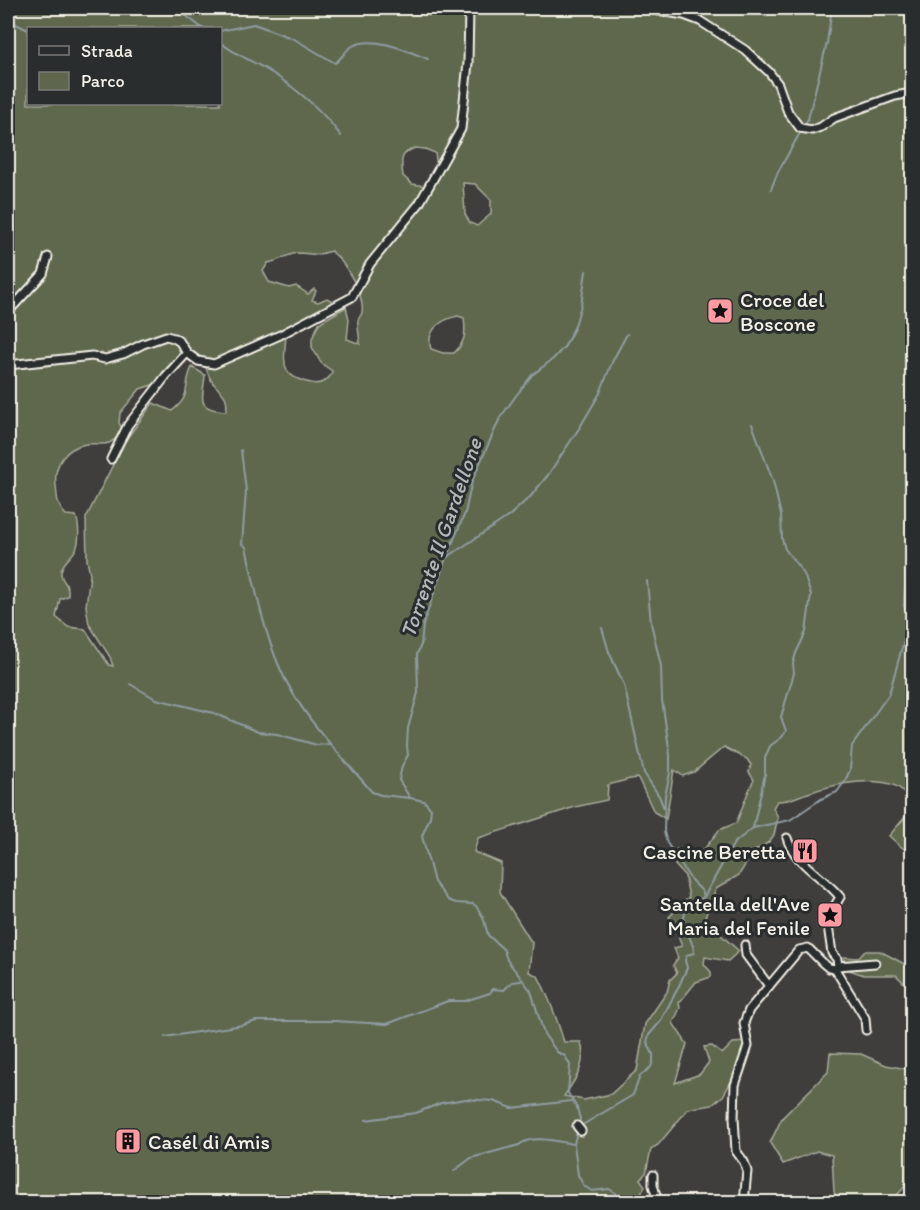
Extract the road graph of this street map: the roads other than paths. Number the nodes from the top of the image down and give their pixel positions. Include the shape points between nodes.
1 (469, 8) edge
2 (643, 8) edge
3 (912, 93) edge
4 (48, 257) dead end
5 (8, 312) edge
6 (187, 353) junction
7 (8, 365) edge
8 (111, 459) dead end
9 (787, 838) dead end
10 (744, 945) dead end
11 (875, 963) dead end
12 (836, 967) junction
13 (769, 986) junction
14 (866, 1030) dead end
15 (653, 1175) dead end
16 (658, 1203) edge
17 (744, 1203) edge

1 - 6 street via 461,129 419,204 370,264 352,297 214,364 198,361
2 - 3 street via 700,21 745,50 778,84 788,112 800,128 812,130 834,118
4 - 5 street via 43,274
6 - 7 street via 180,342 166,336 105,359 92,356
6 - 8 street via 128,425
9 - 12 street via 799,859 840,897 827,918
10 - 13 street via 746,955
11 - 12 street
12 - 13 street via 829,968 808,948 799,950
12 - 14 street via 866,1018
13 - 17 street via 749,1010 744,1023 748,1046 735,1086 736,1151 747,1171
15 - 16 street

